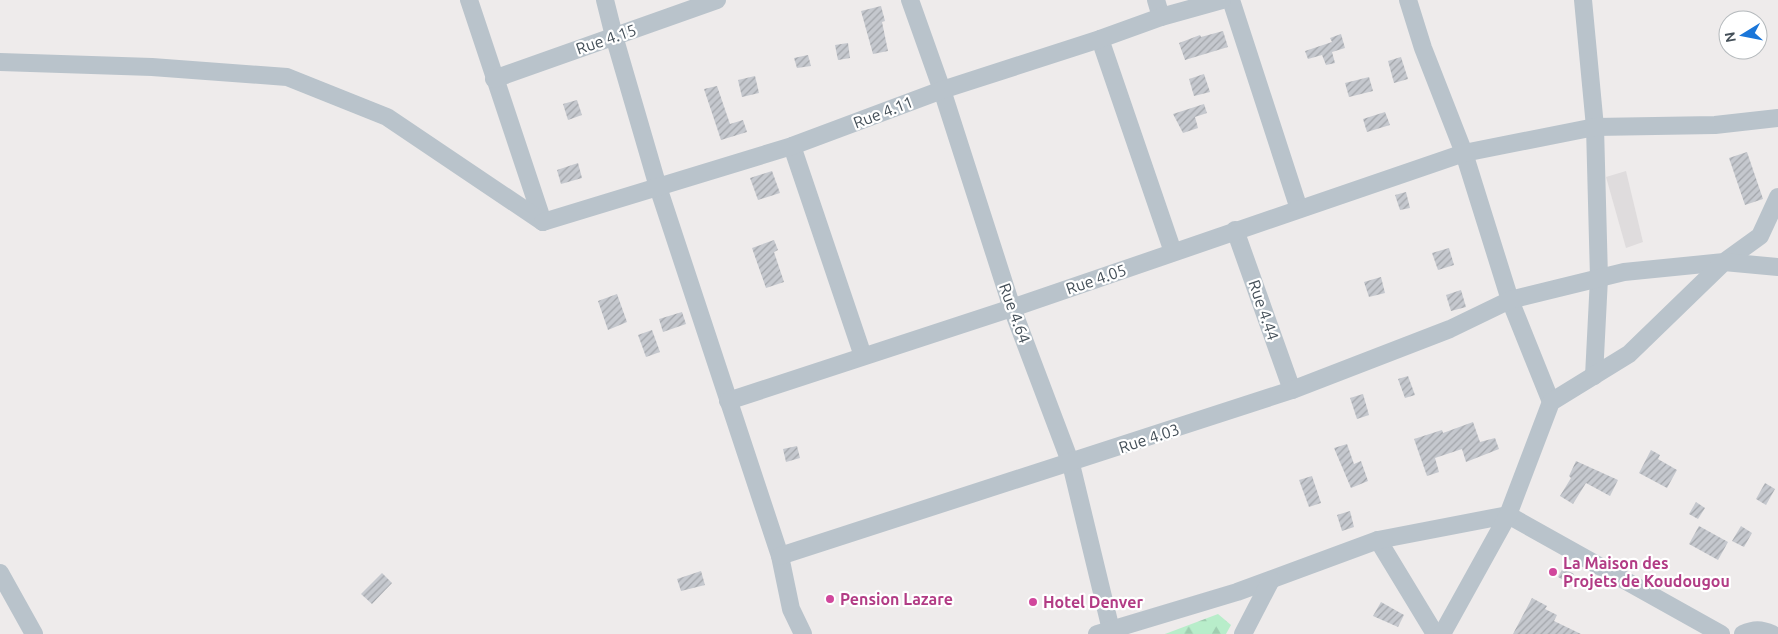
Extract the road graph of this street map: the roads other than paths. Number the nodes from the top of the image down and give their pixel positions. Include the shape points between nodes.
1 (469, 0) edge
2 (605, 0) edge
3 (717, 0) edge
4 (910, 0) edge
5 (1156, 0) edge
6 (1222, 0) edge
7 (1231, 0) edge
8 (1408, 0) edge
9 (1583, 0) edge
10 (1161, 17) junction
11 (614, 36) junction
12 (1100, 39) junction
13 (0, 62) edge
14 (494, 79) junction
15 (942, 90) junction
16 (1778, 118) edge
17 (1595, 127) junction
18 (792, 146) junction
19 (1464, 153) junction
20 (658, 187) junction
21 (1778, 197) edge
22 (1299, 209) junction
23 (543, 222) junction
24 (1236, 230) junction
25 (1173, 252) junction
26 (1724, 262) junction
27 (1778, 267) edge
28 (1599, 278) junction
29 (1510, 300) junction
30 (1012, 308) junction
31 (863, 356) junction
32 (1594, 376) junction
33 (1292, 390) junction
34 (728, 401) junction
35 (1551, 402) junction
36 (1071, 464) junction
37 (1508, 515) junction
38 (1378, 540) junction
39 (780, 556) junction
40 (0, 573) edge
41 (1271, 580) junction
42 (1774, 630) edge
43 (1107, 632) edge
44 (34, 634) edge
45 (804, 634) edge
46 (1243, 634) edge
47 (1436, 634) edge
48 (1442, 634) edge
49 (1721, 634) edge
50 (1743, 634) edge

1 - 14 street
2 - 11 street
3 - 11 street, Rue 4.15
4 - 15 street, Rue 4.64
5 - 10 street
6 - 10 street, Rue 4.11
7 - 22 street
8 - 19 street
9 - 17 street
10 - 12 street, Rue 4.11
11 - 14 street, Rue 4.15
11 - 20 street
12 - 15 street, Rue 4.11
12 - 25 street
13 - 23 street via 152,67 287,77 388,117
14 - 23 street
15 - 18 street, Rue 4.11
15 - 30 street, Rue 4.64
16 - 17 street, Rue 4.05 via 1715,125
17 - 19 street, Rue 4.05
17 - 28 street
18 - 20 street, Rue 4.11
18 - 31 street
19 - 22 street, Rue 4.05
19 - 29 street
20 - 23 street, Rue 4.11
20 - 34 street
21 - 26 street via 1760,236
22 - 24 street, Rue 4.05
24 - 25 street, Rue 4.05
24 - 33 street, Rue 4.44
25 - 30 street, Rue 4.05
26 - 27 street, Rue 4.03
26 - 28 street, Rue 4.03 via 1624,272
26 - 32 street via 1629,354
28 - 29 street, Rue 4.03
28 - 32 street
29 - 33 street, Rue 4.03 via 1450,329
29 - 35 street
30 - 31 street, Rue 4.05
30 - 36 street, Rue 4.64
31 - 34 street, Rue 4.05
32 - 35 street
33 - 36 street, Rue 4.03
34 - 39 street
35 - 37 street
36 - 39 street, Rue 4.03
36 - 43 street, Rue 4.64
37 - 38 street
37 - 48 street
37 - 49 street
38 - 41 street
38 - 47 street
39 - 45 street via 791,609
40 - 44 street
41 - 43 street
41 - 46 street
42 - 50 street via 1752,630

